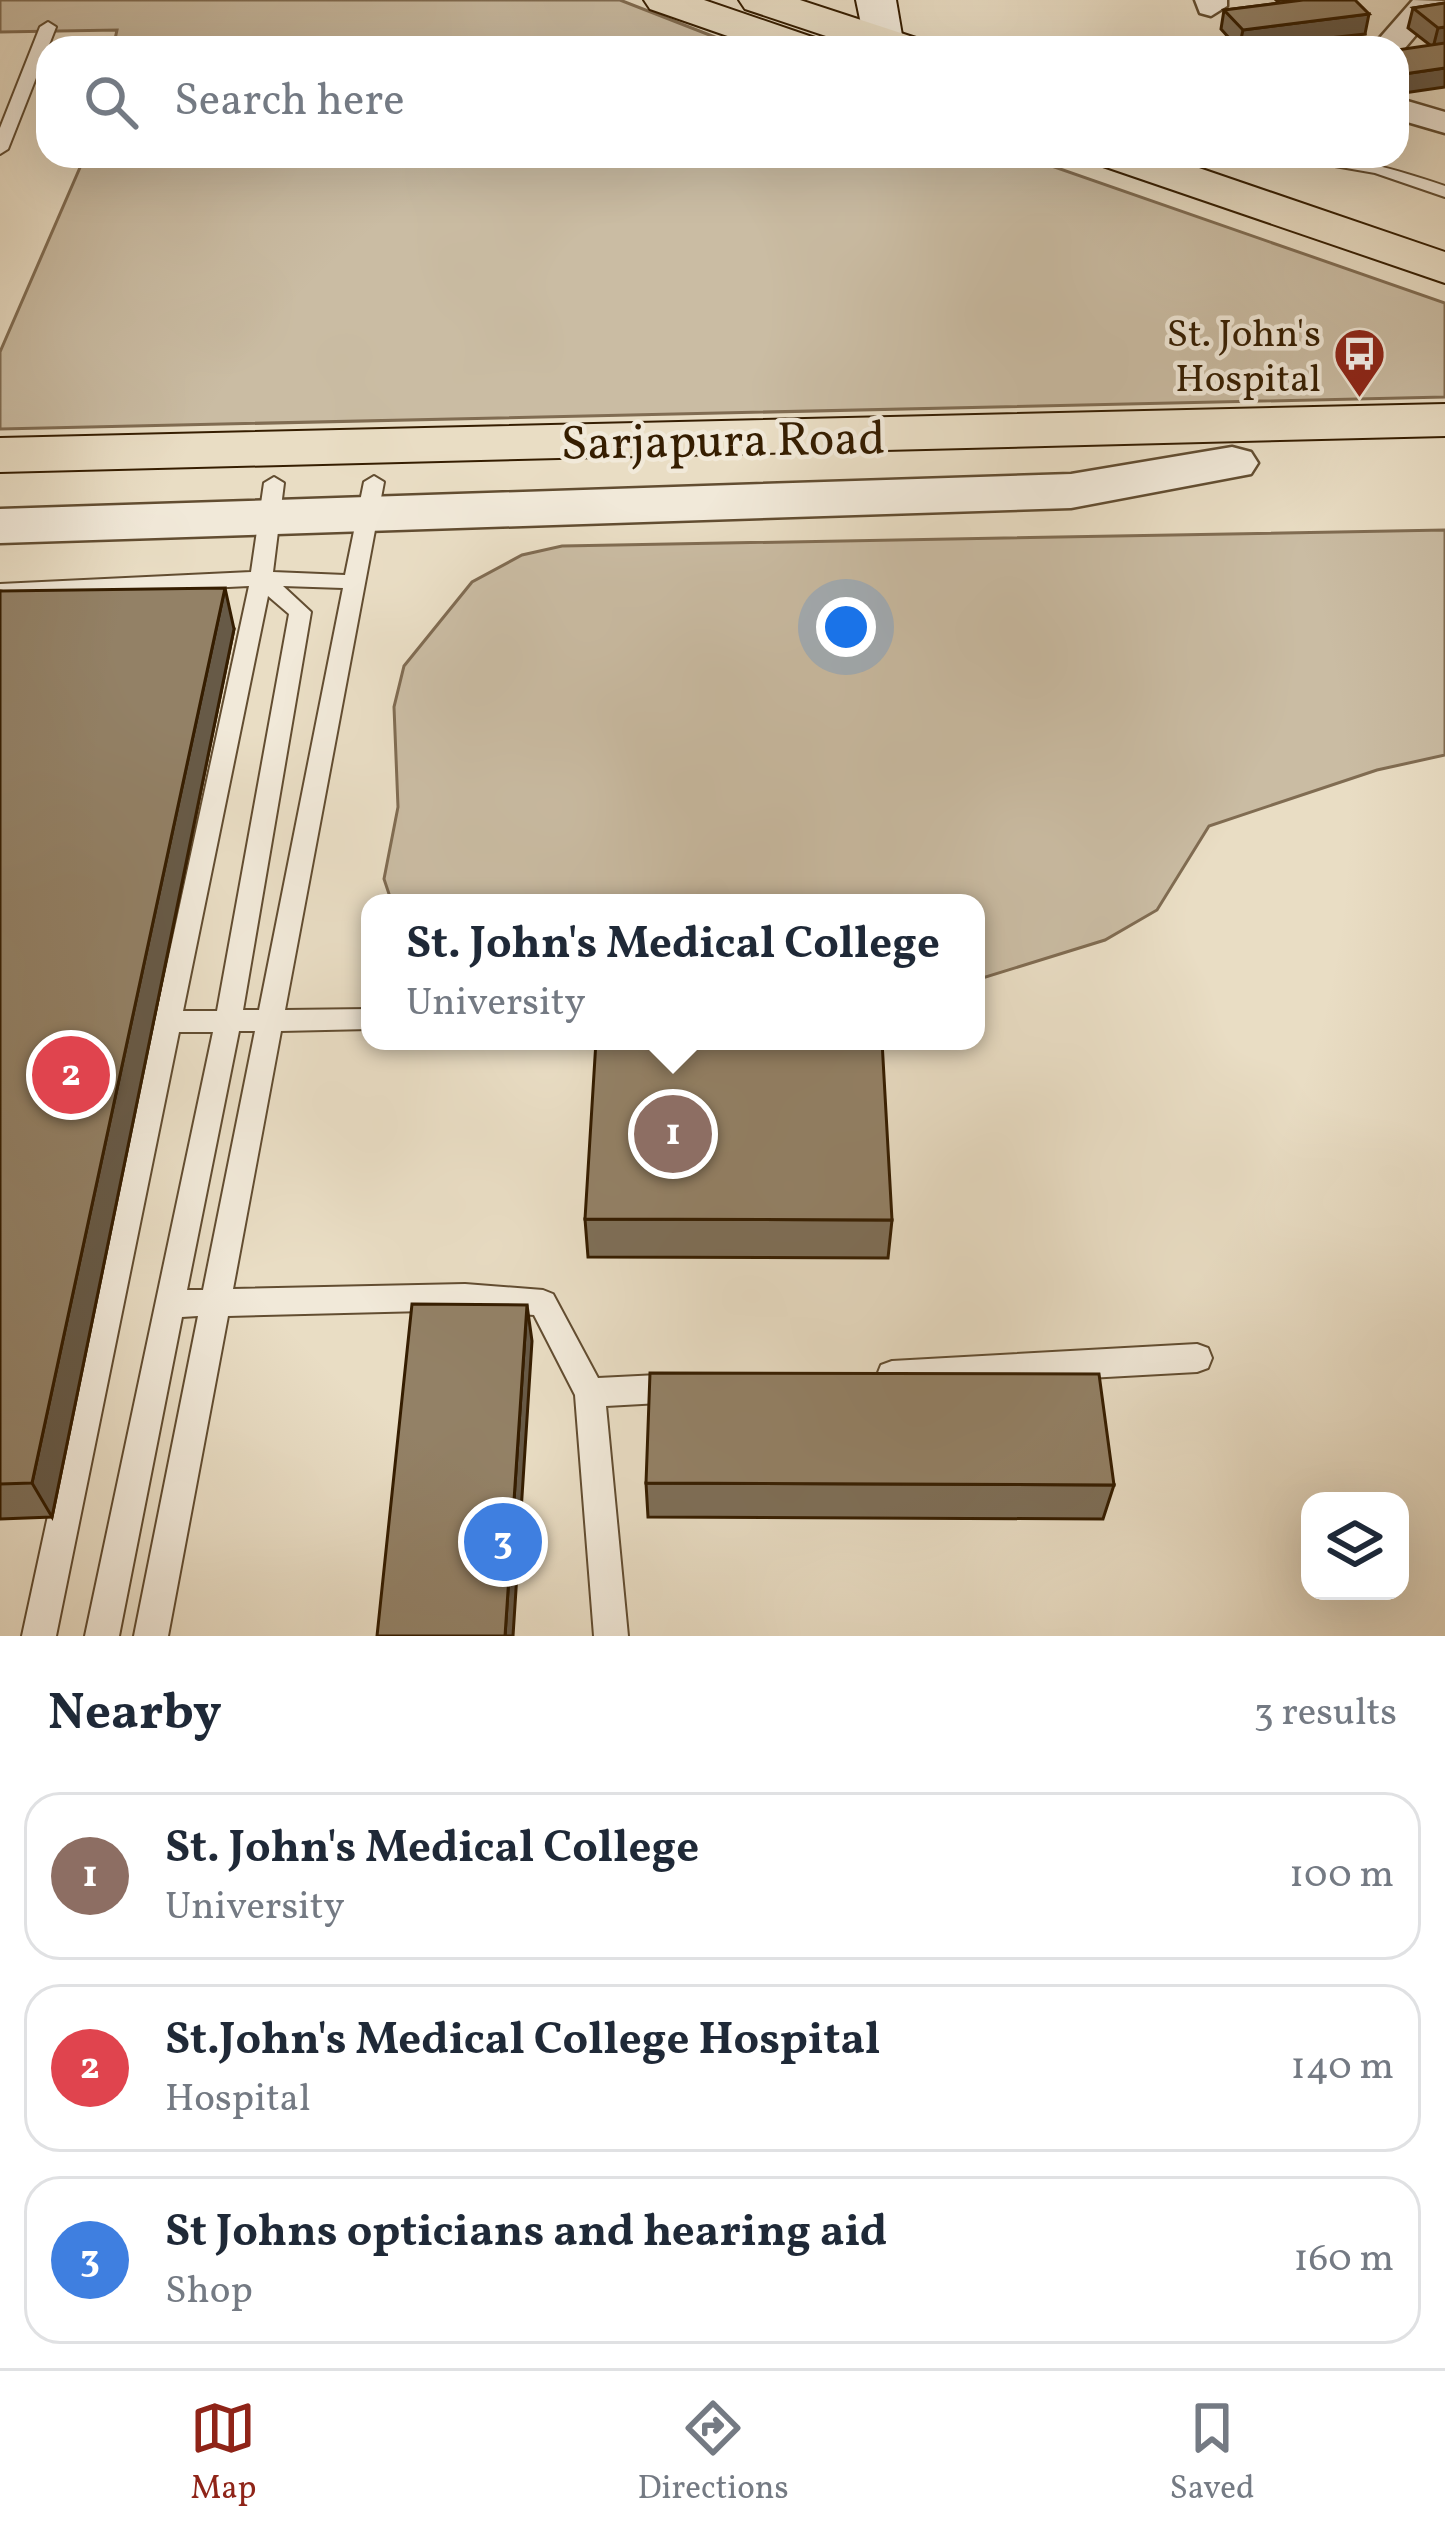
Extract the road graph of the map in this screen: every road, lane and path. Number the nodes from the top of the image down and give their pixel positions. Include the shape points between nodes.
1 (664, 0) edge
2 (759, 0) edge
3 (1430, 0) edge
4 (48, 27) dead end
5 (887, 30) edge
6 (44, 36) edge
7 (769, 36) edge
8 (1398, 36) edge
9 (36, 58) edge
10 (1409, 112) edge
11 (1445, 123) edge
12 (0, 149) edge
13 (1153, 168) edge
14 (1269, 168) edge
15 (1368, 168) edge
16 (1445, 192) edge
17 (1445, 228) edge
18 (1445, 268) edge
19 (1445, 420) edge
20 (1445, 454) edge
21 (0, 455) edge
22 (0, 488) edge
23 (371, 500) junction
24 (272, 502) junction
25 (0, 526) edge
26 (261, 578) junction
27 (356, 582) junction
28 (0, 591) edge
29 (361, 1019) edge
30 (228, 1021) junction
31 (271, 1021) junction
32 (169, 1022) junction
33 (169, 1304) junction
34 (215, 1304) junction
35 (1197, 1358) dead end
36 (871, 1376) edge
37 (707, 1386) edge
38 (590, 1393) junction
39 (39, 1636) edge
40 (102, 1636) edge
41 (151, 1636) edge
42 (611, 1636) edge

1 - 7 main road
2 - 5 main road
3 - 8 street
4 - 6 lane
9 - 12 lane
10 - 11 street
13 - 18 main road
14 - 17 main road
15 - 16 lane
19 - 21 main road, Sarjapura Road
20 - 23 main road, Sarjapura Road
22 - 24 main road, Sarjapura Road
23 - 24 main road, Sarjapura Road
23 - 27 lane
24 - 25 street
24 - 26 lane
26 - 27 lane
26 - 28 lane
26 - 30 lane via 300,612
26 - 32 lane
27 - 31 lane
29 - 31 lane
30 - 31 lane
30 - 32 lane
30 - 33 lane
31 - 34 lane
32 - 39 lane
33 - 34 lane
33 - 40 lane
34 - 38 lane via 465,1297 543,1304
34 - 41 lane
35 - 36 lane
37 - 38 lane
38 - 42 lane

